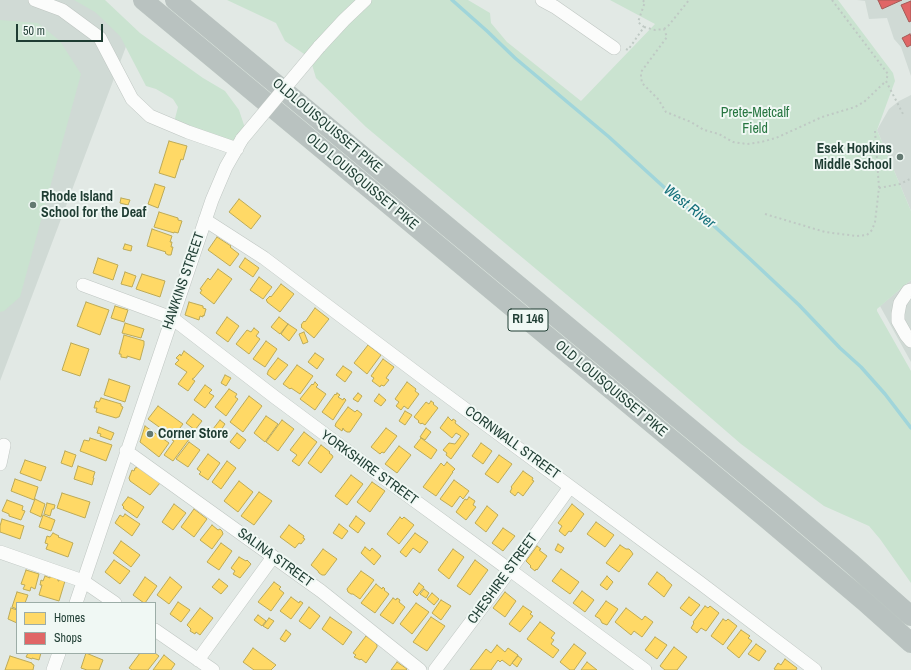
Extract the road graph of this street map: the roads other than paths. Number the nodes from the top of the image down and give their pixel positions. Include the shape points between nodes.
1 (35, 0) edge
2 (143, 0) edge
3 (175, 0) edge
4 (365, 0) edge
5 (542, 0) edge
6 (614, 48) road end
7 (239, 144) junction
8 (205, 220) junction
9 (478, 253) joint
10 (83, 285) dead end
11 (911, 290) edge
12 (172, 318) junction
13 (909, 336) edge
14 (4, 445) dead end
15 (126, 451) junction
16 (0, 464) edge
17 (570, 486) junction
18 (0, 552) edge
19 (273, 557) junction
20 (510, 570) junction
21 (83, 581) junction
22 (76, 602) edge
23 (114, 602) edge
24 (911, 616) edge
25 (156, 631) edge
26 (911, 643) edge
27 (59, 654) edge
28 (198, 660) junction
29 (53, 670) edge
30 (213, 670) edge
31 (420, 670) edge
32 (435, 670) edge
33 (645, 670) edge
34 (815, 670) edge

1 - 7 street via 62,10 100,38 132,99 150,116 188,132
2 - 26 highway, OLD LOUISQUISSET PIKE / RI 146 via 767,518
3 - 9 highway, OLDLOUISQUISSET PIKE / RI 146
4 - 7 street, HAWKINS STREET, bridge via 319,47
5 - 6 street
7 - 8 street, HAWKINS STREET via 226,166
8 - 12 street, HAWKINS STREET
8 - 17 street, CORNWALL STREET via 264,258
9 - 24 highway, OLD LOUISQUISSET PIKE / RI 146 via 786,508
10 - 12 street, YORKSHIRE STREET
11 - 13 street via 900,303 898,314 898,321
12 - 15 street, HAWKINS STREET
12 - 20 street, YORKSHIRE STREET via 294,412
14 - 16 street
15 - 19 street, SALINA STREET
15 - 21 street, HAWKINS STREET
17 - 20 street, CHESHIRE STREET
17 - 34 street, CORNWALL STREET
18 - 21 street
19 - 28 street
19 - 31 street, SALINA STREET via 321,591
20 - 32 street, CHESHIRE STREET
20 - 33 street, YORKSHIRE STREET
21 - 22 street, HAWKINS STREET
21 - 23 street
25 - 28 street
27 - 29 street
28 - 30 street

